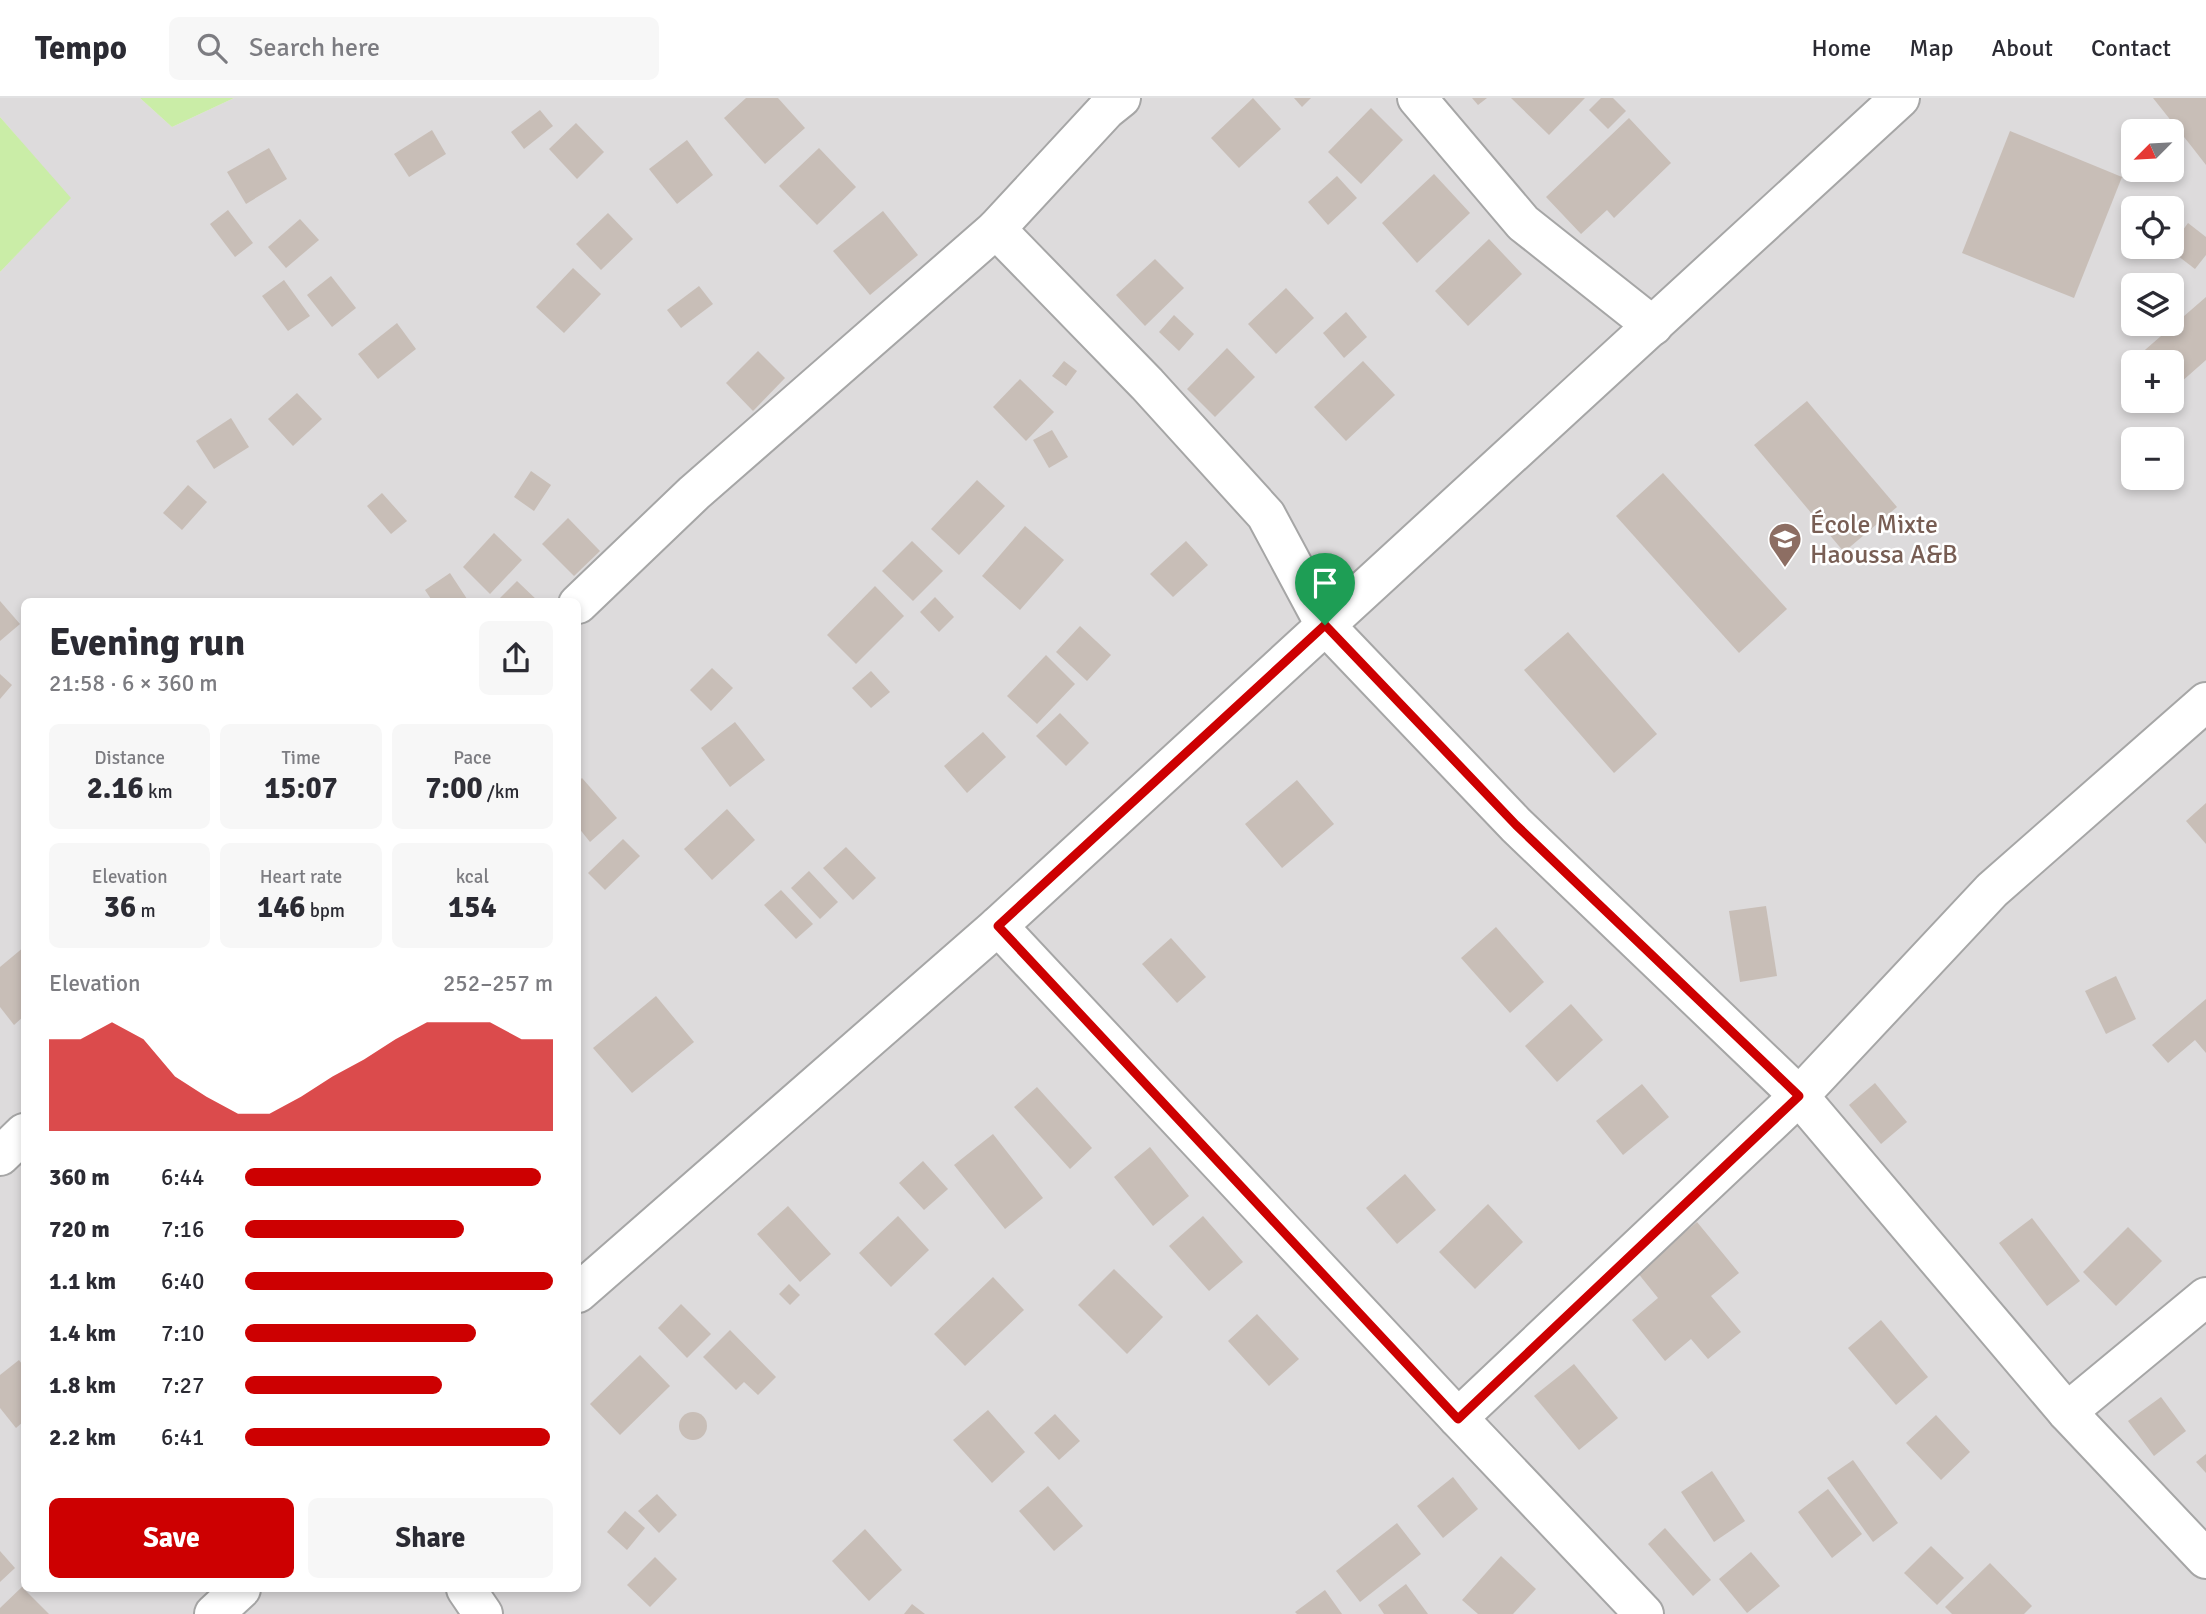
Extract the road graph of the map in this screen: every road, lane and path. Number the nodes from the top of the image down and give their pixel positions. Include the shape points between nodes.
1 (1121, 98) edge
2 (1417, 98) edge
3 (1900, 98) edge
4 (996, 229) junction
5 (1653, 326) junction
6 (581, 601) edge
7 (1325, 625) junction
8 (2206, 702) edge
9 (998, 926) junction
10 (1799, 1096) junction
11 (581, 1290) edge
12 (2206, 1297) edge
13 (2067, 1412) junction
14 (1458, 1419) junction
15 (2206, 1559) edge
16 (238, 1592) edge
17 (468, 1592) edge
18 (214, 1614) edge
19 (483, 1614) edge
20 (1644, 1614) edge

1 - 4 street
2 - 5 street via 1523,223
3 - 5 street
4 - 6 street via 694,493
4 - 7 street via 1266,515
5 - 7 street
7 - 9 street
7 - 10 street via 1516,825
8 - 10 street via 1992,890
9 - 11 street
9 - 14 street
10 - 13 street
10 - 14 street
12 - 13 street
13 - 15 street
14 - 20 street
16 - 18 street
17 - 19 street

